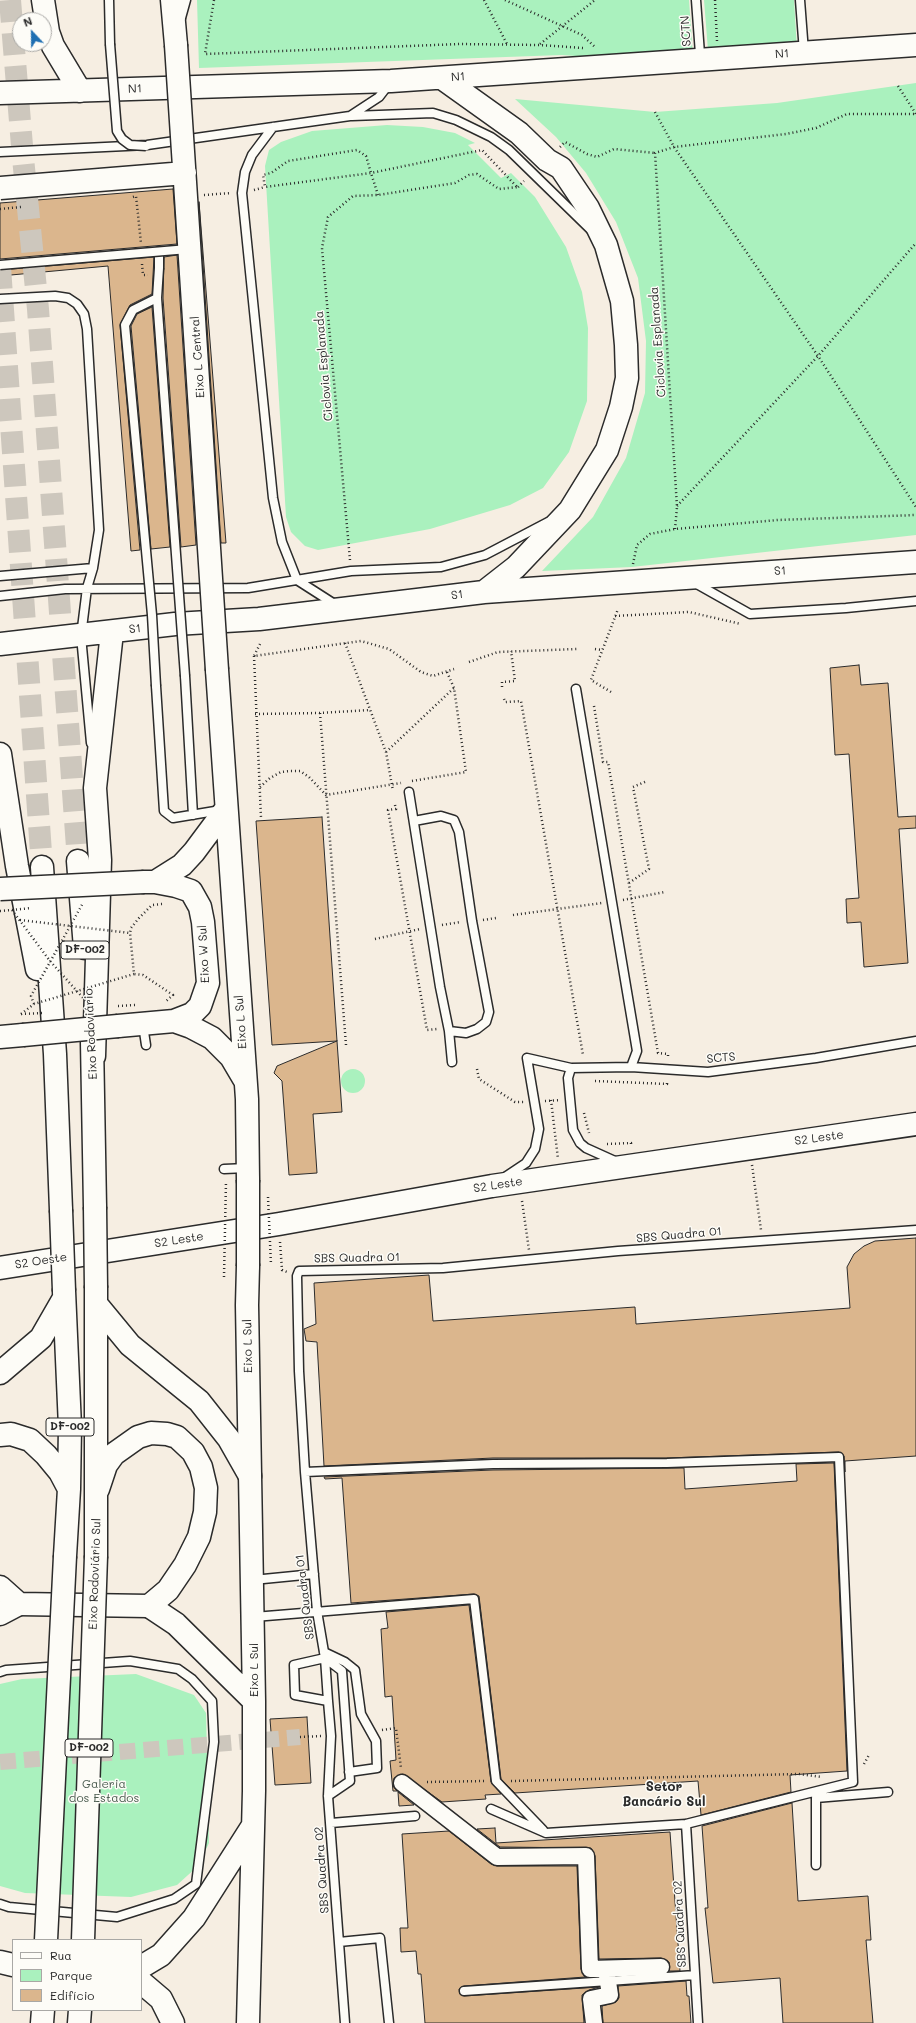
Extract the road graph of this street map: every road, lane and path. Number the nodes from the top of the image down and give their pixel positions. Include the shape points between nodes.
1 (43, 0) edge
2 (109, 0) edge
3 (172, 0) edge
4 (186, 0) edge
5 (214, 0) edge
6 (484, 0) edge
7 (505, 0) edge
8 (595, 0) edge
9 (696, 0) edge
10 (715, 0) edge
11 (800, 0) edge
12 (560, 27) junction
13 (176, 41) junction
14 (507, 44) junction
15 (540, 45) junction
16 (916, 45) edge
17 (718, 46) dead end
18 (596, 49) junction
19 (604, 49) dead end
20 (804, 53) junction
21 (698, 60) junction
22 (442, 78) junction
23 (391, 81) junction
24 (898, 86) dead end
25 (80, 90) junction
26 (0, 93) edge
27 (655, 112) dead end
28 (916, 114) edge
29 (350, 116) junction
30 (273, 127) junction
31 (182, 141) junction
32 (560, 146) dead end
33 (674, 147) junction
34 (0, 152) edge
35 (655, 153) junction
36 (185, 173) junction
37 (371, 173) junction
38 (0, 188) edge
39 (378, 195) junction
40 (128, 197) dead end
41 (23, 206) dead end
42 (0, 208) edge
43 (140, 225) dead end
44 (916, 243) edge
45 (606, 245) junction
46 (191, 248) junction
47 (159, 251) junction
48 (0, 265) edge
49 (157, 298) junction
50 (0, 299) edge
51 (818, 356) junction
52 (916, 506) edge
53 (677, 507) junction
54 (570, 510) junction
55 (916, 515) edge
56 (675, 529) junction
57 (916, 562) edge
58 (93, 568) junction
59 (351, 571) junction
60 (0, 576) edge
61 (686, 578) junction
62 (297, 580) junction
63 (625, 582) junction
64 (87, 588) junction
65 (484, 592) junction
66 (0, 596) edge
67 (916, 601) edge
68 (342, 609) junction
69 (618, 609) dead end
70 (112, 632) junction
71 (81, 636) junction
72 (345, 643) junction
73 (0, 644) edge
74 (260, 644) dead end
75 (595, 648) dead end
76 (577, 649) dead end
77 (602, 650) junction
78 (511, 651) junction
79 (254, 656) junction
80 (469, 662) dead end
81 (217, 670) joint
82 (454, 670) dead end
83 (447, 672) junction
84 (502, 687) dead end
85 (454, 688) junction
86 (576, 689) dead end
87 (611, 692) dead end
88 (504, 699) dead end
89 (594, 706) dead end
90 (370, 710) junction
91 (320, 713) junction
92 (255, 714) junction
93 (386, 752) junction
94 (0, 754) edge
95 (647, 781) dead end
96 (392, 784) junction
97 (260, 787) junction
98 (95, 788) junction
99 (394, 791) dead end
100 (409, 792) dead end
101 (326, 795) junction
102 (395, 805) dead end
103 (226, 809) junction
104 (193, 815) junction
105 (260, 818) dead end
106 (414, 820) junction
107 (78, 861) tunnel mouth
108 (42, 867) tunnel mouth
109 (149, 882) junction
110 (629, 883) junction
111 (0, 889) edge
112 (665, 892) dead end
113 (632, 898) junction
114 (620, 900) dead end
115 (84, 901) dead end
116 (166, 903) dead end
117 (604, 903) dead end
118 (557, 909) junction
119 (0, 911) edge
120 (513, 915) dead end
121 (496, 918) dead end
122 (19, 920) junction
123 (477, 920) dead end
124 (465, 922) dead end
125 (70, 925) junction
126 (436, 926) dead end
127 (424, 928) dead end
128 (409, 931) junction
129 (130, 933) junction
130 (375, 938) dead end
131 (50, 960) junction
132 (134, 974) junction
133 (78, 991) junction
134 (161, 1003) dead end
135 (34, 1004) junction
136 (85, 1010) dead end
137 (140, 1011) junction
138 (45, 1013) dead end
139 (174, 1021) junction
140 (440, 1028) dead end
141 (449, 1031) junction
142 (0, 1037) edge
143 (916, 1041) edge
144 (146, 1045) dead end
145 (346, 1045) dead end
146 (55, 1054) junction
147 (590, 1055) dead end
148 (94, 1056) junction
149 (668, 1061) dead end
150 (452, 1062) dead end
151 (631, 1067) junction
152 (572, 1068) junction
153 (477, 1069) dead end
154 (667, 1078) dead end
155 (592, 1081) dead end
156 (245, 1082) junction
157 (551, 1100) junction
158 (563, 1100) dead end
159 (527, 1102) dead end
160 (539, 1102) dead end
161 (583, 1105) dead end
162 (916, 1124) edge
163 (590, 1135) dead end
164 (600, 1144) dead end
165 (629, 1157) junction
166 (558, 1159) dead end
167 (752, 1164) dead end
168 (224, 1168) dead end
169 (248, 1174) junction
170 (226, 1181) dead end
171 (492, 1186) junction
172 (268, 1191) dead end
173 (522, 1201) dead end
174 (95, 1207) joint
175 (760, 1218) dead end
176 (916, 1230) edge
177 (280, 1250) dead end
178 (529, 1250) dead end
179 (82, 1255) joint
180 (271, 1265) dead end
181 (0, 1268) edge
182 (282, 1270) dead end
183 (224, 1277) dead end
184 (64, 1295) junction
185 (96, 1296) junction
186 (0, 1373) edge
187 (0, 1435) edge
188 (305, 1472) junction
189 (250, 1476) junction
190 (69, 1489) junction
191 (98, 1489) junction
192 (314, 1574) junction
193 (253, 1580) junction
194 (0, 1587) edge
195 (19, 1604) junction
196 (149, 1606) junction
197 (318, 1611) junction
198 (0, 1614) edge
199 (254, 1617) junction
200 (325, 1655) junction
201 (0, 1672) edge
202 (254, 1701) junction
203 (328, 1701) junction
204 (371, 1731) junction
205 (331, 1736) junction
206 (300, 1737) tunnel mouth
207 (869, 1755) dead end
208 (349, 1772) junction
209 (496, 1781) junction
210 (853, 1782) junction
211 (402, 1783) junction
212 (888, 1792) dead end
213 (328, 1796) junction
214 (491, 1809) dead end
215 (415, 1816) dead end
216 (331, 1824) junction
217 (686, 1824) junction
218 (252, 1827) junction
219 (546, 1833) junction
220 (816, 1865) dead end
221 (0, 1904) edge
222 (46, 1939) edge
223 (82, 1939) edge
224 (339, 1942) junction
225 (142, 1965) edge
226 (661, 1967) dead end
227 (606, 1969) junction
228 (695, 1975) junction
229 (142, 1983) edge
230 (464, 1991) dead end
231 (43, 2011) edge
232 (42, 2023) edge
233 (173, 2023) edge
234 (248, 2023) edge
235 (345, 2023) edge
236 (389, 2023) edge
237 (594, 2023) edge
238 (698, 2023) edge

1 - 25 main road via 53,46
2 - 31 lane, bridge via 117,130 122,140 130,145 146,146
3 - 13 main road, Eixo L Central
4 - 13 lane
5 - 14 path via 205,54
6 - 14 path
7 - 12 path
8 - 12 path
9 - 21 lane, SCTN via 700,54
10 - 17 path
11 - 20 lane
12 - 15 path
12 - 18 path via 582,35
13 - 31 main road, Eixo L Central, bridge
14 - 15 path
15 - 18 path
16 - 20 main road, N1
18 - 19 path
20 - 21 main road, N1
21 - 22 main road, N1
22 - 23 main road, N1
22 - 45 main road via 519,134 547,160 561,168 588,208
23 - 25 main road, N1
23 - 29 lane via 379,97
24 - 28 path
25 - 26 main road, N1
27 - 33 path
28 - 33 path via 847,114 816,128 786,134
29 - 30 lane
29 - 45 lane via 433,113 456,120 491,137 509,150
30 - 34 lane via 147,145
30 - 62 lane via 252,155 245,172 242,193 273,498 282,542
31 - 36 main road, Eixo L Central, bridge
32 - 35 path via 565,142 597,157 614,149
33 - 35 path
33 - 51 path
35 - 53 path, Ciclovia Esplanada
36 - 38 main road, bridge
36 - 46 main road, Eixo L Central, bridge
37 - 37 path via 265,187 263,175 271,173 288,161 357,150 366,156
37 - 39 path
37 - 39 path, Ciclovia Esplanada via 482,150 518,188 499,189 477,174 469,174 455,183
39 - 59 path, Ciclovia Esplanada via 353,196 328,217 322,248
40 - 43 path via 136,196
41 - 42 path
44 - 51 path
45 - 54 main road via 622,301 627,378 607,450
46 - 47 lane, bridge
46 - 81 main road, Eixo L Central, bridge
47 - 48 lane, bridge
47 - 49 lane, bridge
49 - 104 lane, bridge
49 - 104 lane, bridge via 133,310 124,325 152,615 164,811 173,818
50 - 58 lane via 68,298 77,304 84,314 99,530
51 - 52 path
51 - 53 path
53 - 56 path, Ciclovia Esplanada
54 - 59 lane via 485,556 441,567
54 - 65 main road via 516,567
55 - 56 path via 778,520
56 - 63 path via 650,534 637,545 632,567
57 - 61 main road, S1
58 - 60 lane
58 - 64 lane
59 - 62 lane
61 - 63 main road, S1
61 - 67 lane via 750,614
62 - 64 lane via 248,588
62 - 68 lane
63 - 65 main road, S1
64 - 66 lane
64 - 71 lane
65 - 68 main road, S1
68 - 70 main road, S1
69 - 77 path
70 - 71 main road, S1
70 - 98 main road
71 - 73 main road, S1
71 - 98 lane
72 - 79 path
72 - 83 path via 361,641 389,649 421,672 433,676
72 - 90 path
74 - 79 path
75 - 77 path
76 - 78 path
77 - 87 path via 591,680
78 - 80 path via 498,652
78 - 84 path via 515,680 502,682
79 - 92 path
81 - 103 main road, Eixo L Sul
82 - 83 path
83 - 85 path
85 - 93 path
85 - 96 path via 466,772
86 - 151 lane via 637,1051
88 - 118 path via 505,702 521,700
89 - 110 path via 603,762 608,762
90 - 91 path
90 - 93 path
91 - 92 path
91 - 101 path
92 - 97 path
93 - 96 path
94 - 146 main road via 17,866
95 - 110 path via 633,787 649,869
96 - 99 path
96 - 101 path
97 - 101 path via 281,772 300,772 309,777
97 - 105 path
98 - 148 main road via 100,860
100 - 106 lane
101 - 145 path
102 - 128 path via 396,809 388,810
103 - 104 lane
103 - 109 main road via 182,865
103 - 156 main road, Eixo L Sul
106 - 141 lane
106 - 141 lane via 441,816 454,820 459,832 489,1012 486,1022 477,1029 466,1033
107 - 148 main road, Eixo Rodoviário / DF-002
108 - 146 main road, DF-002
109 - 111 main road, Eixo W Sul, bridge
109 - 139 main road, Eixo W Sul via 191,891 200,907 203,922 208,983 204,997 192,1014
110 - 113 path
112 - 113 path
113 - 114 path
113 - 149 path via 658,1054 668,1054
115 - 125 path, bridge
116 - 129 path via 152,904 131,928
117 - 118 path
118 - 120 path
118 - 147 path via 582,1055
119 - 122 path, bridge via 12,910
121 - 123 path
122 - 125 path, bridge
122 - 131 path, bridge
124 - 126 path
125 - 129 path, bridge
125 - 131 path, bridge
127 - 128 path
128 - 130 path
128 - 140 path via 427,1030
129 - 132 path
131 - 133 path, bridge
131 - 135 path, bridge via 31,996
132 - 133 path, bridge
132 - 134 path via 143,975 173,995 167,1002
133 - 135 path, bridge
133 - 136 path, bridge via 93,1009
135 - 138 path, bridge via 21,1014
137 - 139 main road, Eixo W Sul
137 - 142 main road, Eixo W Sul, bridge via 118,1026
137 - 144 lane
139 - 156 main road via 212,1038 231,1056
141 - 150 lane
143 - 151 lane, SCTS via 730,1070 694,1072
146 - 184 main road, DF-002, bridge
148 - 174 main road, Eixo Rodoviário / DF-002
151 - 152 lane, SCTS
152 - 165 lane via 568,1078 573,1130 580,1143 592,1152
152 - 171 lane, SCTS via 527,1058 539,1129 535,1149 526,1163
153 - 159 path via 480,1079 515,1102
154 - 155 path via 666,1084
156 - 169 main road, Eixo L Sul
157 - 158 path
157 - 160 path
157 - 166 path
161 - 163 path
162 - 165 main road, S2 Leste
164 - 165 path via 631,1143
165 - 171 main road, S2 Leste
167 - 175 path
168 - 169 lane
169 - 189 main road, Eixo L Sul, bridge
170 - 183 path, bridge
171 - 179 main road, S2 Leste via 279,1224
172 - 180 path, bridge
173 - 178 path
174 - 185 main road, Eixo Rodoviário Sul / DF-002, bridge
176 - 188 lane, SBS Quadra 01 via 443,1268 299,1271 299,1370
177 - 182 path
179 - 181 main road, S2 Oeste
184 - 186 main road via 40,1338
184 - 190 main road, DF-002 via 70,1427
185 - 189 main road via 130,1345 199,1401 228,1439
185 - 191 main road, Eixo Rodoviário Sul / DF-002
187 - 190 main road via 11,1434 30,1440 60,1472
188 - 192 lane, SBS Quadra 01
188 - 210 lane via 493,1464 667,1463 839,1457
189 - 193 main road, Eixo L Sul
190 - 222 main road, DF-002, bridge
191 - 196 main road via 106,1465 114,1454 138,1437 151,1433 177,1437 194,1452 201,1467 206,1488 205,1512 199,1537 186,1565 168,1590
191 - 223 main road, Eixo Rodoviário Sul / DF-002, bridge
192 - 193 lane
192 - 197 lane, SBS Quadra 01
193 - 199 main road, Eixo L Sul
194 - 195 main road
195 - 196 main road
195 - 198 main road
196 - 202 main road via 176,1624
197 - 199 lane
197 - 200 lane, SBS Quadra 01
197 - 209 lane via 474,1599
199 - 202 main road, Eixo L Sul
200 - 203 lane, SBS Quadra 01
200 - 203 lane via 294,1665 295,1695
200 - 204 lane via 345,1662 355,1670 361,1714
200 - 208 lane via 342,1671
201 - 221 lane via 130,1661 178,1668 192,1679 212,1702 214,1742 196,1884 174,1899 116,1917 8,1907
202 - 218 main road, Eixo L Sul
203 - 205 lane, SBS Quadra 01
204 - 208 lane via 376,1741 377,1768
204 - 211 path via 396,1728
205 - 206 path
205 - 213 lane, SBS Quadra 01
207 - 210 path
208 - 213 lane via 350,1781
209 - 210 path via 799,1774
209 - 211 path
209 - 219 lane
210 - 217 lane
211 - 227 street via 497,1857 586,1856 590,1969
212 - 220 lane via 816,1798
213 - 216 lane, SBS Quadra 02
214 - 219 lane
215 - 216 lane
216 - 224 lane, SBS Quadra 02
217 - 219 lane
217 - 228 lane, SBS Quadra 02
218 - 225 main road via 194,1918 161,1955
218 - 234 main road, Eixo L Sul
224 - 235 lane, SBS Quadra 02
224 - 236 lane via 380,1938
226 - 227 street
227 - 237 street via 610,1996 591,1999
228 - 230 lane
228 - 238 lane, SBS Quadra 02
229 - 233 main road via 161,1999
231 - 232 main road

